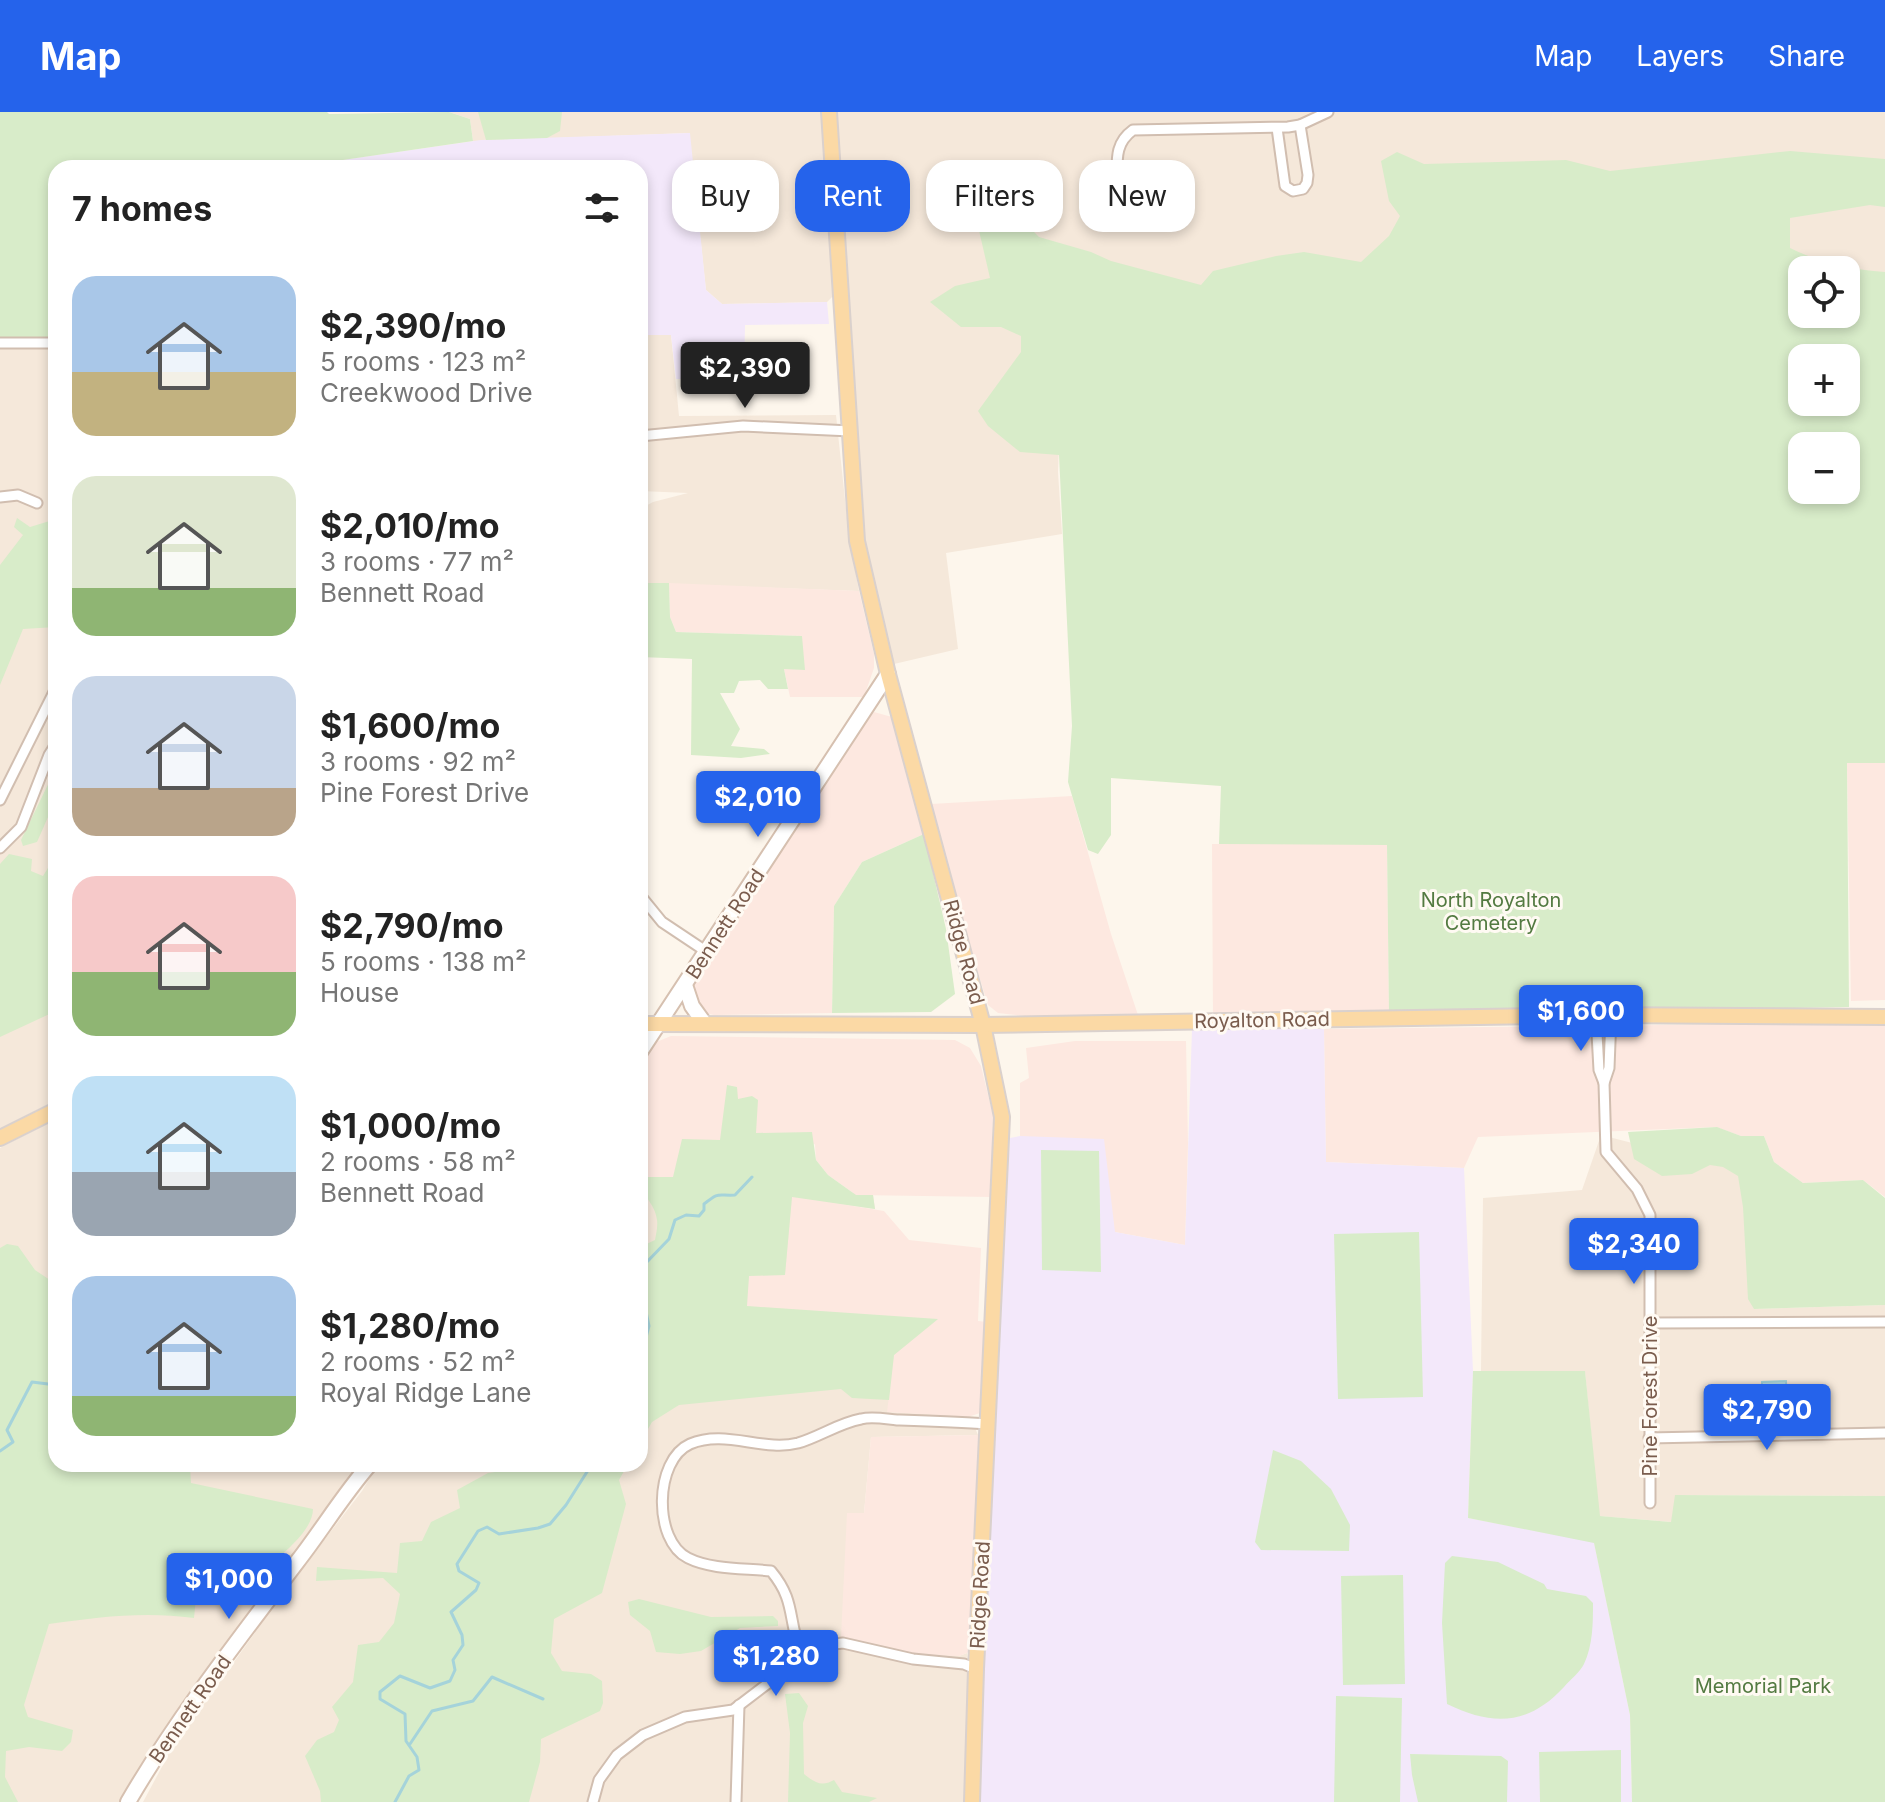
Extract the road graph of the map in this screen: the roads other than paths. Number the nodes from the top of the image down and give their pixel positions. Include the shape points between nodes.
1 (829, 112) edge
2 (1328, 112) edge
3 (1300, 125) junction
4 (1277, 128) junction
5 (1117, 160) edge
6 (0, 343) edge
7 (48, 343) edge
8 (851, 431) junction
9 (648, 435) edge
10 (0, 497) edge
11 (37, 503) dead end
12 (888, 674) junction
13 (48, 704) edge
14 (48, 758) edge
15 (0, 800) edge
16 (0, 848) edge
17 (648, 905) edge
18 (707, 952) junction
19 (685, 985) junction
20 (1603, 1015) junction
21 (1885, 1017) edge
22 (648, 1024) edge
23 (658, 1024) junction
24 (705, 1024) junction
25 (983, 1025) junction
26 (648, 1040) edge
27 (48, 1114) edge
28 (0, 1138) edge
29 (1885, 1322) edge
30 (1651, 1323) junction
31 (988, 1424) junction
32 (1885, 1433) edge
33 (1649, 1438) junction
34 (363, 1472) edge
35 (1650, 1503) dead end
36 (799, 1648) junction
37 (976, 1669) junction
38 (739, 1705) junction
39 (128, 1802) edge
40 (593, 1802) edge
41 (736, 1802) edge
42 (972, 1802) edge

1 - 8 main road, Ridge Road
2 - 3 street
3 - 4 street
3 - 4 street via 1308,175 1303,189 1293,191 1285,186
4 - 5 street via 1133,130 1117,150
6 - 7 street
8 - 9 street via 743,426
8 - 12 main road, Ridge Road via 857,541
10 - 11 street via 18,495
12 - 18 street, Bennett Road
12 - 25 main road, Ridge Road
13 - 15 street
14 - 16 street via 21,827
17 - 18 street via 662,922
18 - 19 street, Bennett Road
19 - 23 street, Bennett Road
19 - 24 street
20 - 21 main road, Royalton Road
20 - 25 main road, Royalton Road
20 - 30 street, Pine Forest Drive via 1609,1068 1604,1083 1606,1152 1637,1189 1650,1215
22 - 23 main road, Royalton Road
23 - 24 main road, Royalton Road
23 - 26 street, Bennett Road
24 - 25 main road, Royalton Road
25 - 31 main road, Ridge Road via 1002,1117
27 - 28 main road
29 - 30 street
30 - 33 street, Pine Forest Drive
31 - 36 street via 862,1418 799,1442 707,1439 678,1453 666,1470 664,1490 670,1544 687,1558 712,1565 771,1571 792,1609
31 - 37 main road, Ridge Road
32 - 33 street
33 - 35 street, Pine Forest Drive
34 - 39 street, Bennett Road via 197,1696
36 - 37 street via 843,1643
36 - 38 street via 779,1675
37 - 42 main road, Ridge Road
38 - 40 street via 685,1717 643,1735 617,1755 599,1780
38 - 41 street

